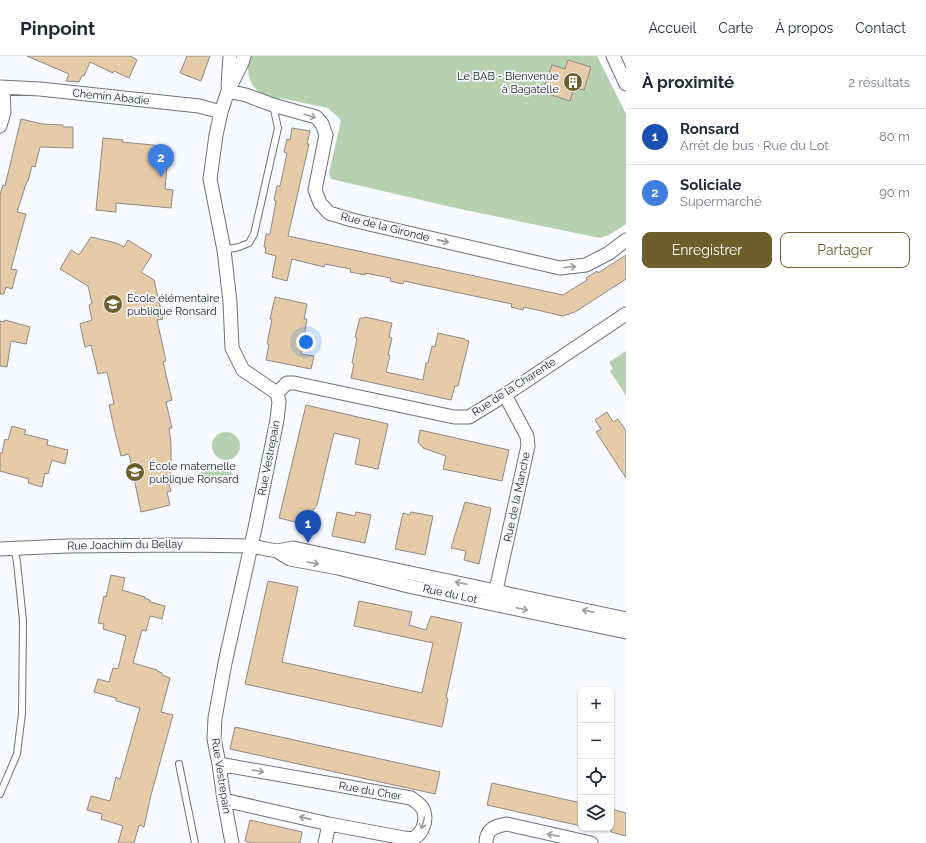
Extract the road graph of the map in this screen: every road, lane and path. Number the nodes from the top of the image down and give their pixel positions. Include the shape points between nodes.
1 (230, 56) edge
2 (244, 56) edge
3 (613, 56) edge
4 (626, 84) edge
5 (2, 88) edge
6 (228, 91) junction
7 (273, 105) junction
8 (221, 112) junction
9 (0, 126) edge
10 (626, 240) edge
11 (224, 250) junction
12 (626, 314) edge
13 (277, 394) junction
14 (505, 395) junction
15 (251, 546) junction
16 (14, 548) junction
17 (0, 549) edge
18 (495, 597) junction
19 (626, 619) edge
20 (626, 632) edge
21 (179, 764) dead end
22 (220, 764) junction
23 (0, 794) edge
24 (224, 800) junction
25 (329, 824) junction
26 (195, 843) edge
27 (232, 843) edge
28 (325, 843) edge
29 (486, 843) edge
30 (591, 843) edge

1 - 6 street
2 - 6 street
3 - 4 street
5 - 8 street, Chemin Abadie via 40,89 199,106
5 - 9 street via 4,112
6 - 7 street, Rue de la Gironde
6 - 8 street
7 -> 10 street, Rue de la Gironde via 316,117 322,124 326,135 315,190 329,213 560,268 586,265
7 - 11 lane via 278,128 254,234 249,243
8 - 11 street via 210,179
11 - 13 street via 232,348 243,370
12 - 14 street, Rue de la Charente
13 - 14 street, Rue de la Charente via 287,383 294,383 454,417 470,417
13 - 15 street, Rue Vestrepain via 277,420
14 - 18 street, Rue de la Manche via 527,436 528,446
15 - 16 street, Rue Joachim du Bellay via 184,544
15 - 18 street, Rue du Lot via 277,550 290,559 408,586
15 - 22 street, Rue Vestrepain via 215,718 214,739
16 - 17 street, Rue Joachim du Bellay
16 - 23 lane via 23,621 22,713 17,754
19 -> 18 street, Rue du Lot
18 -> 20 street, Rue du Lot
21 - 26 lane
22 - 24 street, Rue Vestrepain
22 -> 25 street, Rue du Cher via 411,798 424,812 425,823 418,835 412,838
25 -> 24 street, Rue du Cher
24 - 27 street, Rue Vestrepain
25 - 28 street
30 -> 29 street via 507,824 495,826 489,831

